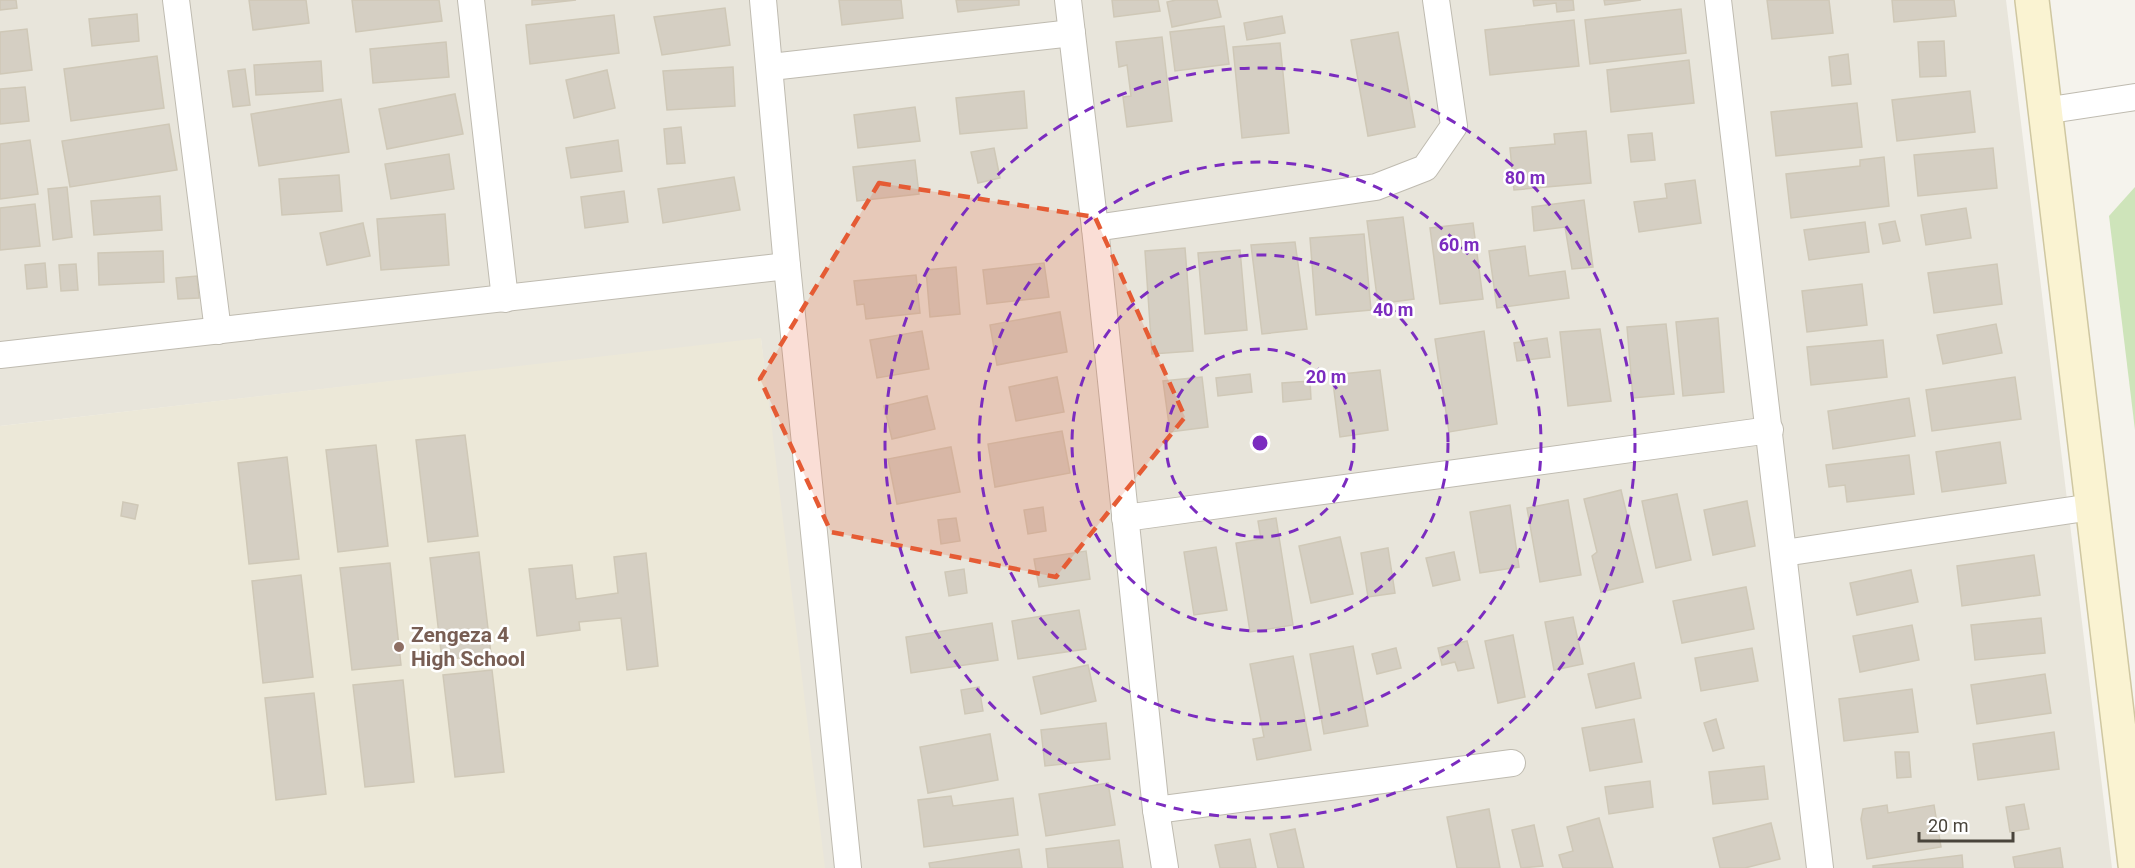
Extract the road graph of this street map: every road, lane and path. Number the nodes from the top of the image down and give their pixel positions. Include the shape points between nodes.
1 (176, 0) edge
2 (471, 0) edge
3 (763, 0) edge
4 (1068, 0) edge
5 (1436, 0) edge
6 (1718, 0) edge
7 (2032, 0) edge
8 (1072, 33) junction
9 (771, 67) junction
10 (2135, 97) edge
11 (2044, 111) junction
12 (1095, 228) junction
13 (787, 266) junction
14 (505, 299) junction
15 (218, 331) junction
16 (0, 356) edge
17 (1770, 430) junction
18 (2092, 507) junction
19 (1125, 518) junction
20 (1784, 553) junction
21 (1512, 763) dead end
22 (1156, 810) junction
23 (2135, 864) edge
24 (848, 868) edge
25 (1165, 868) edge
26 (1820, 868) edge

1 - 15 street
2 - 14 street
3 - 9 street
4 - 8 street
5 - 12 street via 1454,126 1425,168 1376,187
6 - 17 street
7 - 11 street
8 - 9 street
8 - 12 street
9 - 13 street
10 - 11 street
11 - 18 street
12 - 19 street
13 - 14 street
13 - 24 street
14 - 15 street
15 - 16 street
17 - 19 street
17 - 20 street
18 - 20 street
18 - 23 street
19 - 22 street
20 - 26 street
21 - 22 street
22 - 25 street

